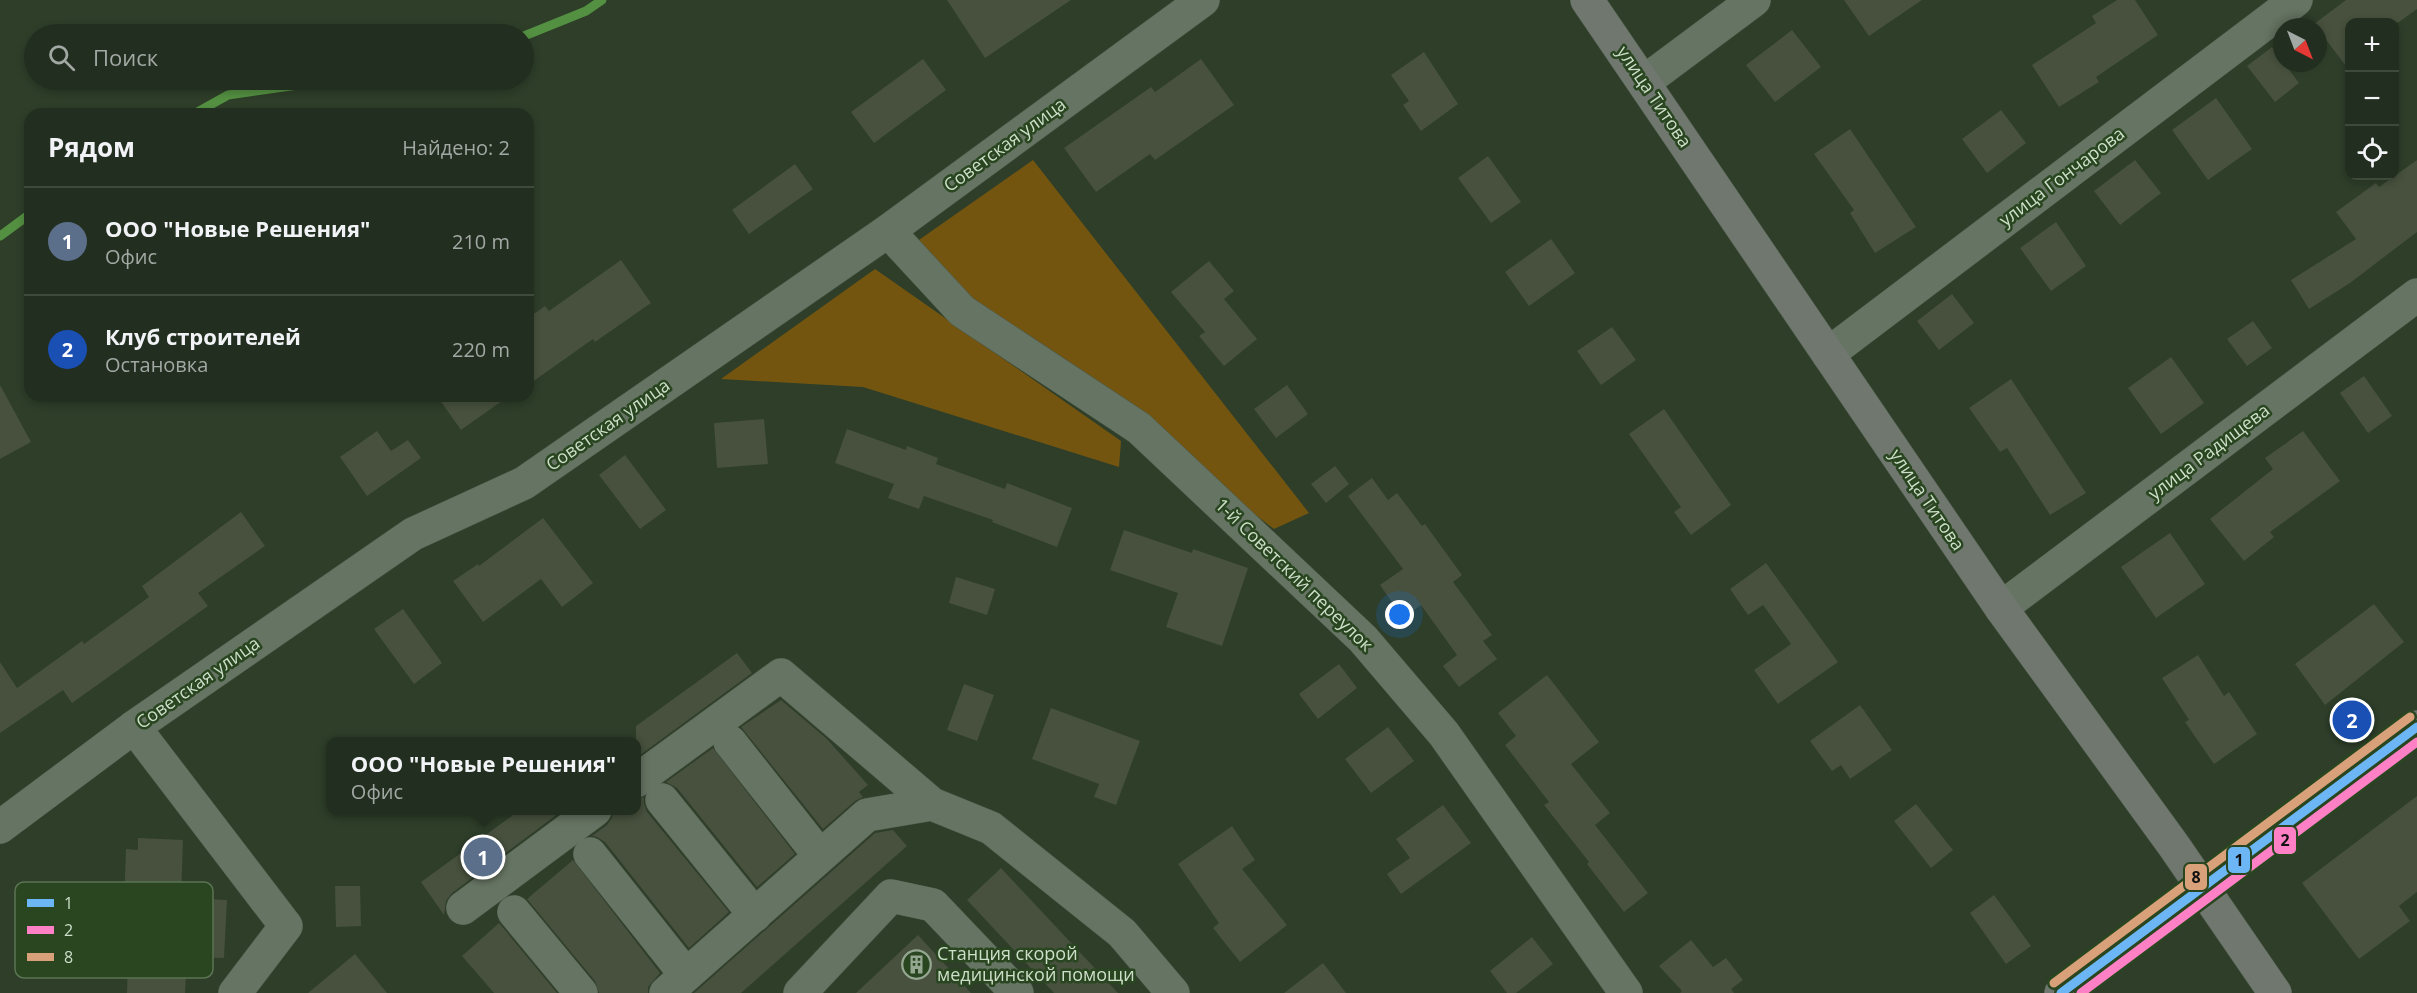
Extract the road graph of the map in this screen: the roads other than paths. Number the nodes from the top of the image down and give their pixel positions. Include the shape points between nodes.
1 (1203, 0) edge
2 (1587, 0) edge
3 (1754, 0) edge
4 (2296, 0) edge
5 (1644, 82) junction
6 (888, 231) junction
7 (2417, 295) edge
8 (1828, 354) junction
9 (2001, 609) junction
10 (134, 727) junction
11 (2417, 727) edge
12 (730, 742) dead end
13 (641, 777) edge
14 (662, 800) dead end
15 (932, 804) junction
16 (588, 815) edge
17 (0, 827) edge
18 (590, 854) dead end
19 (820, 856) junction
20 (2203, 888) junction
21 (463, 908) dead end
22 (514, 912) dead end
23 (755, 915) junction
24 (676, 984) edge
25 (235, 993) edge
26 (582, 993) edge
27 (800, 993) edge
28 (1017, 993) edge
29 (1173, 993) edge
30 (1626, 993) edge
31 (2061, 993) edge
32 (2276, 993) edge

1 - 6 street, Советская улица
2 - 5 main road, улица Титова
3 - 5 street
4 - 8 street, улица Гончарова
5 - 8 main road, улица Титова
6 - 10 street, Советская улица via 525,483 413,534
6 - 30 street, 1-й Советский переулок via 962,311 1139,428 1363,639 1444,734
7 - 9 street, улица Радищева
8 - 9 main road, улица Титова
9 - 20 main road, улица Титова
10 - 17 street, Советская улица
10 - 25 street via 286,926
11 - 20 main road
12 - 19 street
13 - 15 street via 781,675
14 - 23 street
15 - 19 street via 867,815
15 - 29 street via 991,828 1122,933
16 - 21 street
18 - 24 street
19 - 23 street
20 - 31 main road
20 - 32 main road, улица Титова
22 - 26 street
23 - 24 street
27 - 28 street via 891,896 933,905

